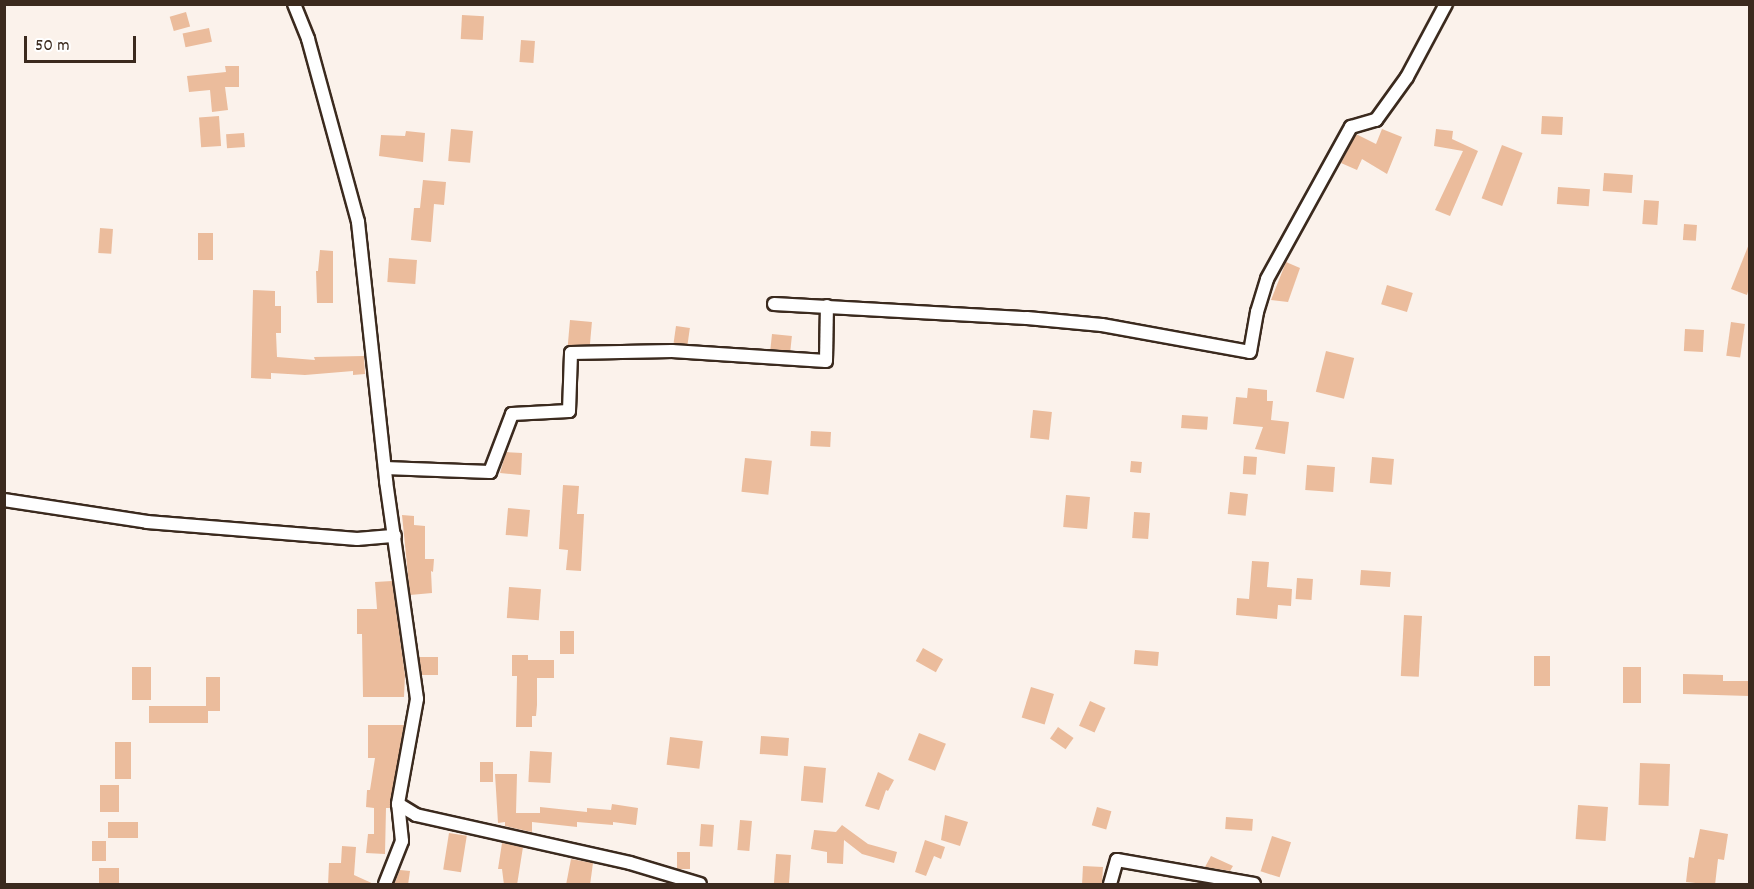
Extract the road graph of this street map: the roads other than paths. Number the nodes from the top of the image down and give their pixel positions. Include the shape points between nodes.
1 (294, 4) edge
2 (1446, 4) edge
3 (774, 304) dead end
4 (827, 306) junction
5 (385, 468) junction
6 (4, 500) edge
7 (394, 536) junction
8 (398, 804) junction
9 (385, 885) edge
10 (700, 885) edge
11 (1110, 885) edge
12 (1254, 885) edge

1 - 5 street via 308,39 358,222
2 - 4 street via 1407,78 1376,120 1351,127 1267,279 1250,352 1102,325
3 - 4 street
4 - 5 street via 826,361 672,351 571,353 569,411 512,414 490,472
5 - 7 street
6 - 7 street via 147,522 357,538
7 - 8 street via 417,699
8 - 9 street via 402,842
8 - 10 street via 416,815 630,863
11 - 12 street via 1117,860

